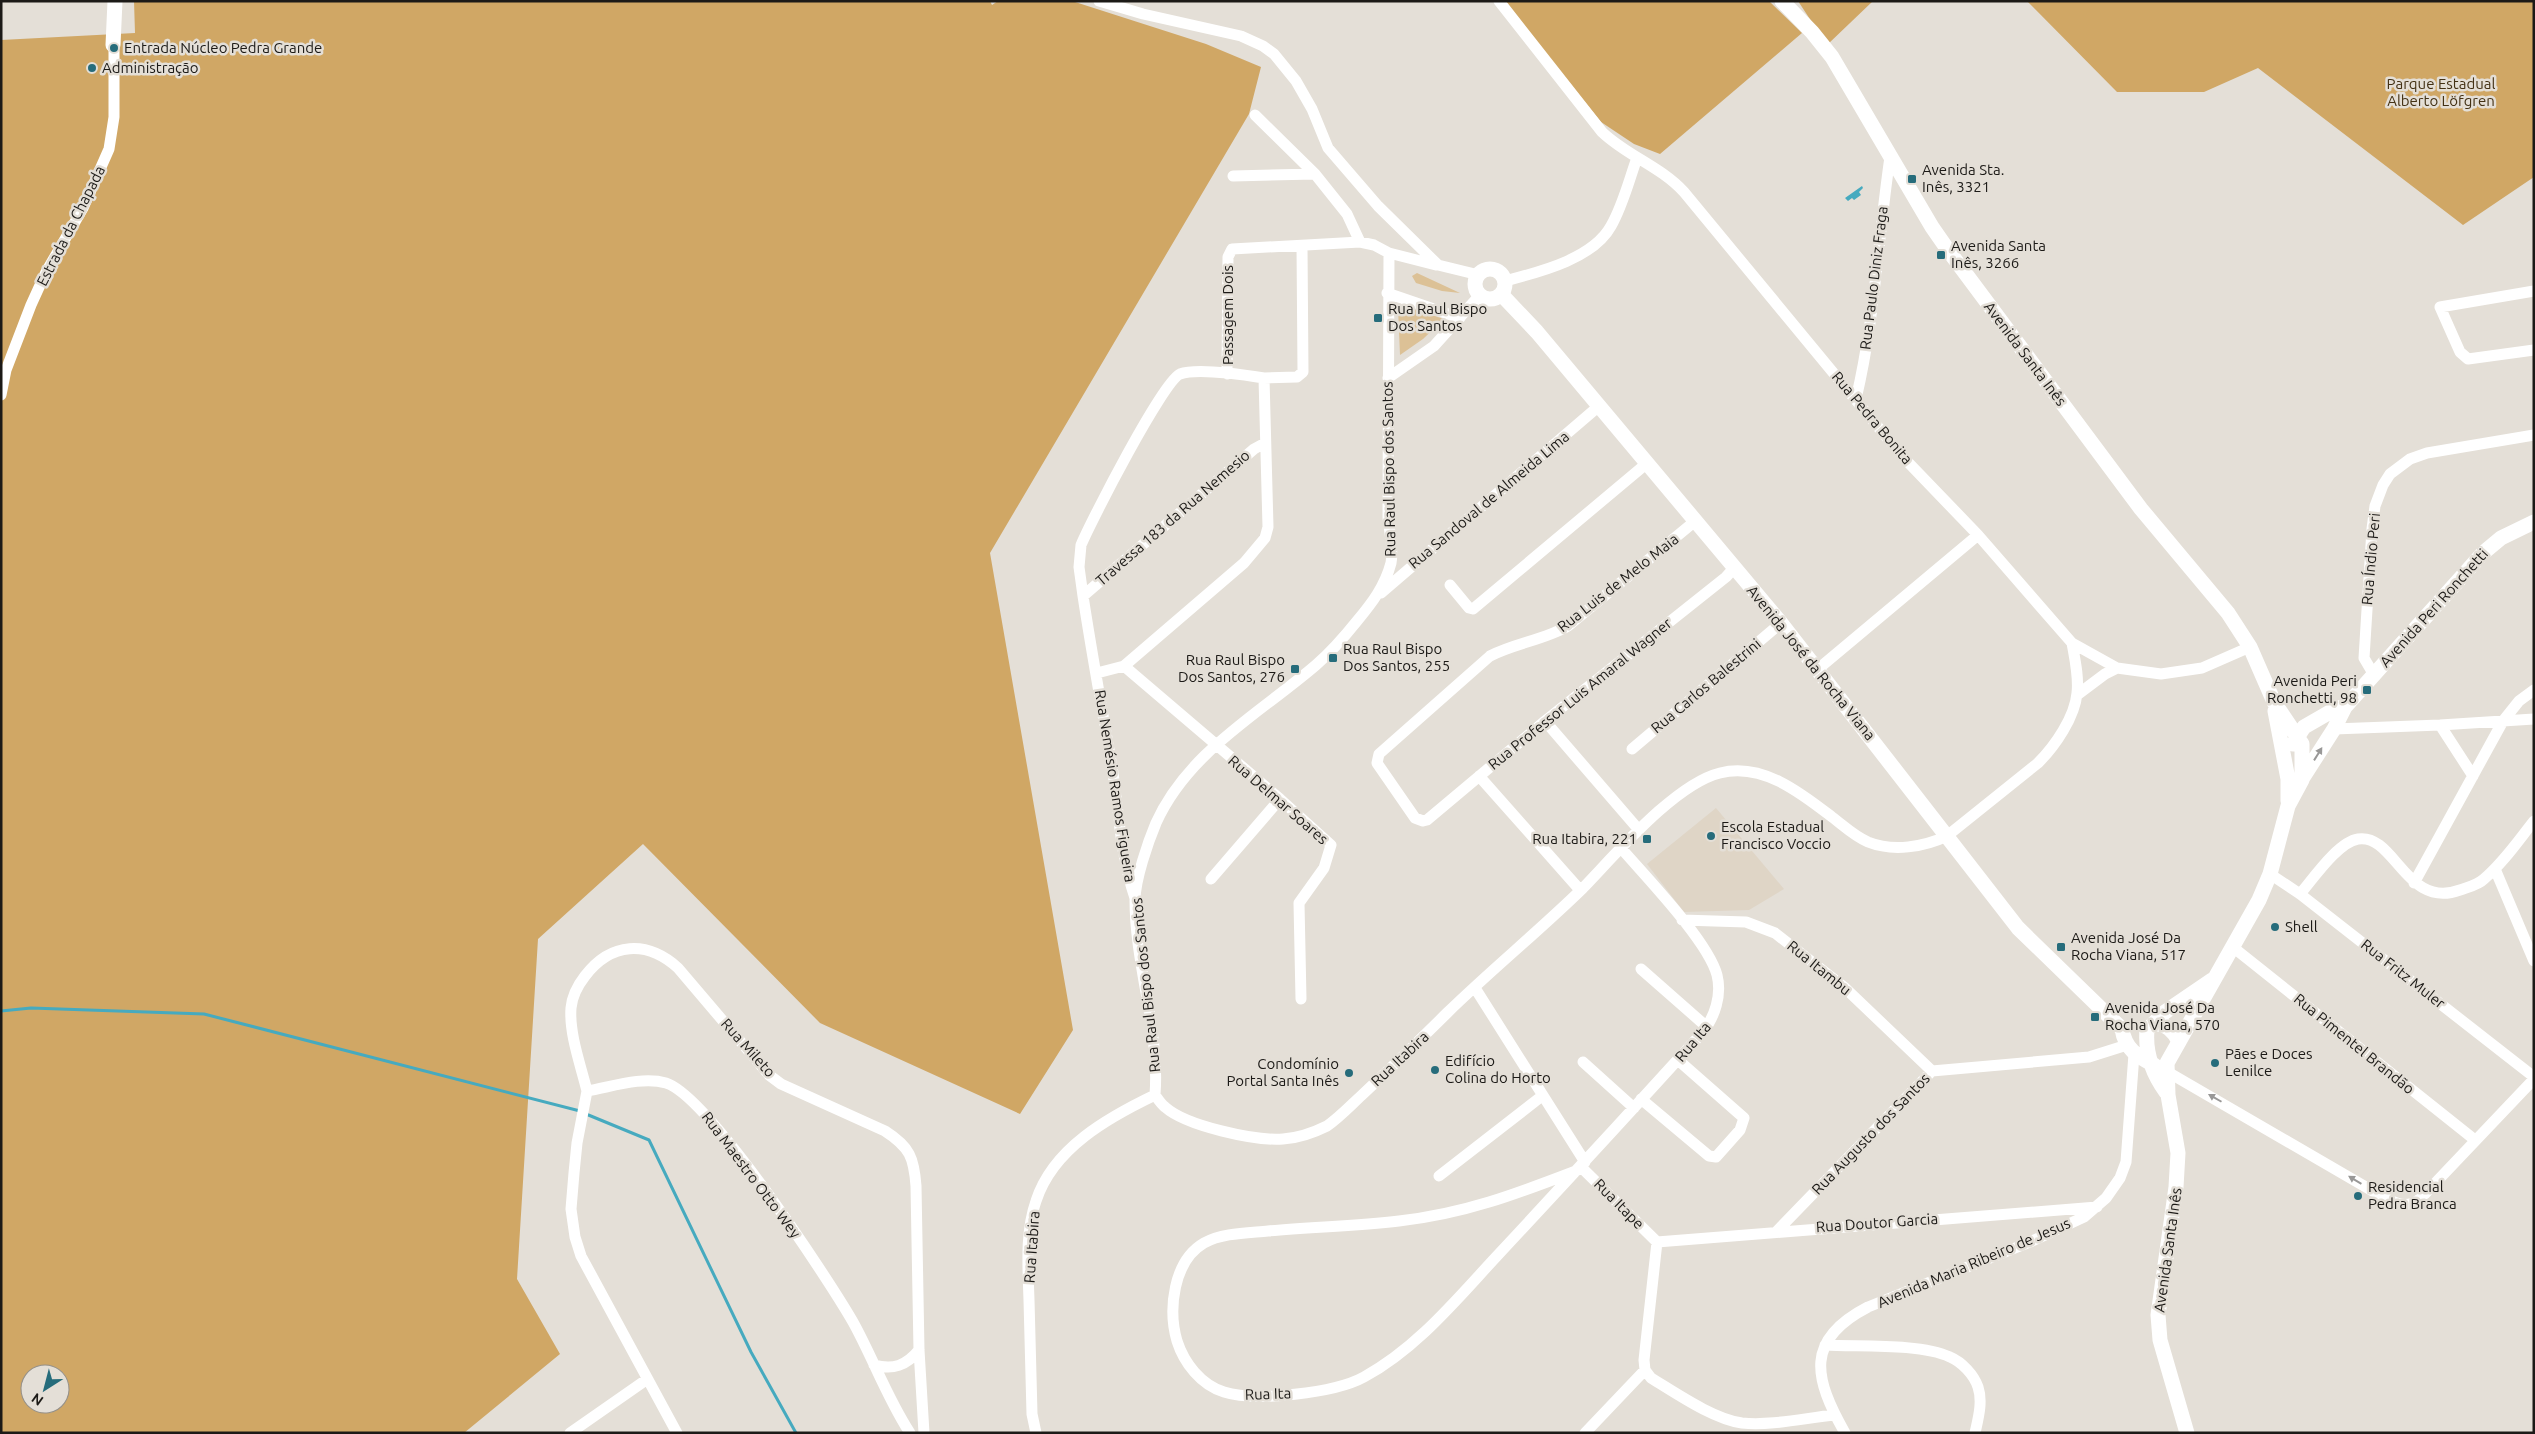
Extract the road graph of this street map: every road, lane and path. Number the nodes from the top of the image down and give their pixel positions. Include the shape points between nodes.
1 (115, 1) edge
2 (1099, 1) edge
3 (1499, 1) edge
4 (1782, 1) edge
5 (114, 48) joint
6 (1255, 116) dead end
7 (1890, 157) junction
8 (1637, 158) junction
9 (1315, 174) junction
10 (1234, 176) dead end
11 (1360, 242) junction
12 (1302, 246) junction
13 (1388, 253) junction
14 (1438, 265) junction
15 (1478, 275) junction
16 (1503, 288) junction
17 (2534, 291) edge
18 (1388, 293) junction
19 (1480, 295) junction
20 (1460, 318) junction
21 (2534, 350) edge
22 (1227, 374) junction
23 (1264, 378) junction
24 (1388, 378) junction
25 (1, 395) edge
26 (1856, 399) junction
27 (1599, 406) junction
28 (2534, 435) edge
29 (1265, 443) junction
30 (1646, 464) junction
31 (1694, 522) junction
32 (2534, 522) edge
33 (1978, 535) junction
34 (1734, 568) junction
35 (1450, 585) dead end
36 (1379, 594) junction
37 (1083, 596) junction
38 (1781, 623) junction
39 (2072, 643) junction
40 (2250, 648) junction
41 (1124, 666) junction
42 (2117, 668) junction
43 (1818, 669) junction
44 (1097, 673) junction
45 (2374, 675) junction
46 (2534, 690) edge
47 (2077, 695) junction
48 (2274, 702) junction
49 (2345, 707) junction
50 (2534, 719) edge
51 (1545, 721) junction
52 (2503, 721) junction
53 (2440, 726) junction
54 (2334, 729) junction
55 (2279, 733) junction
56 (2298, 742) junction
57 (1214, 745) junction
58 (1632, 749) dead end
59 (1479, 776) junction
60 (2473, 776) junction
61 (2295, 780) junction
62 (1280, 798) junction
63 (1427, 820) joint
64 (2534, 820) edge
65 (1639, 830) junction
66 (1948, 836) junction
67 (1622, 848) junction
68 (2496, 868) junction
69 (2270, 874) junction
70 (1211, 879) dead end
71 (2414, 883) junction
72 (1580, 890) junction
73 (2300, 894) junction
74 (1134, 898) junction
75 (1682, 920) junction
76 (2234, 948) junction
77 (2534, 961) edge
78 (1641, 969) dead end
79 (2212, 980) junction
80 (1475, 988) junction
81 (1301, 999) dead end
82 (1707, 1027) junction
83 (2150, 1027) junction
84 (2122, 1029) junction
85 (2179, 1042) junction
86 (2130, 1050) junction
87 (1678, 1060) junction
88 (1583, 1062) dead end
89 (2159, 1068) junction
90 (1932, 1071) junction
91 (2534, 1078) edge
92 (587, 1091) junction
93 (1155, 1095) junction
94 (1542, 1096) junction
95 (1638, 1103) junction
96 (2475, 1140) junction
97 (1581, 1166) junction
98 (1439, 1176) dead end
99 (2098, 1207) junction
100 (1777, 1231) junction
101 (1657, 1242) junction
102 (1824, 1345) junction
103 (919, 1350) junction
104 (874, 1365) junction
105 (1645, 1370) junction
106 (646, 1380) junction
107 (1835, 1415) junction
108 (570, 1433) edge
109 (676, 1433) edge
110 (910, 1433) edge
111 (924, 1433) edge
112 (1036, 1433) edge
113 (1585, 1433) edge
114 (1845, 1433) edge
115 (1975, 1433) edge
116 (2187, 1433) edge

1 - 5 main road
2 - 14 street via 1241,36 1274,54 1296,81 1328,148 1378,206
3 - 8 street, Rua Pedra Bonita via 1602,132
4 - 7 main road, Avenida Santa Inês via 1832,57
5 - 25 street, Estrada da Chapada via 114,117 109,149 83,208 31,305 6,370
6 - 9 street
7 - 26 street, Rua Paulo Diniz Fraga via 1875,287
7 - 40 main road, Avenida Santa Inês via 1932,227 1970,279 2129,494 2222,605
8 - 16 street via 1617,214 1603,237 1570,260
8 - 26 street, Rua Pedra Bonita via 1664,173 1684,192
9 - 10 street
9 - 11 street via 1347,214
11 - 12 street
11 - 13 street
12 - 22 street, Passagem Dois via 1232,250 1228,257
12 - 23 street, Rua Nemésio Ramos Figueira via 1303,372 1297,377
13 - 14 street
13 - 18 street, Rua Raul Bispo dos Santos
14 - 15 street
15 - 16 main road via 1494,270 1502,275
15 - 19 main road via 1476,286
16 - 19 main road via 1493,299
16 - 27 main road, Avenida José da Rocha Viana
17 - 21 street via 2440,307 2460,352 2468,359
18 - 20 street
18 - 24 street, Rua Raul Bispo dos Santos
19 - 20 street
20 - 24 street via 1434,346
22 - 23 street, Rua Nemésio Ramos Figueira
22 - 37 street, Rua Nemésio Ramos Figueira via 1181,374 1170,382 1155,405 1081,545 1079,567
23 - 29 street, Rua Nemésio Ramos Figueira
24 - 36 street, Rua Raul Bispo dos Santos via 1391,561
26 - 33 street, Rua Pedra Bonita via 1902,456
27 - 30 main road, Avenida José da Rocha Viana
27 - 36 street, Rua Sandoval de Almeida Lima
28 - 45 street, Rua Índio Peri via 2427,454 2410,459 2390,474 2375,506 2372,529 2364,658
29 - 37 street, Travessa 183 da Rua Nemesio
29 - 41 street, Rua Nemésio Ramos Figueira via 1268,527 1265,538 1244,563
30 - 31 main road, Avenida José da Rocha Viana
30 - 35 street via 1473,609
31 - 34 main road, Avenida José da Rocha Viana
31 - 63 street, Rua Luis de Melo Maia via 1568,626 1548,636 1512,646 1478,665 1382,751 1377,763 1415,818
32 - 45 main road, Avenida Peri Ronchetti via 2501,538 2483,553
33 - 39 street, Rua Pedra Bonita
33 - 43 street
34 - 38 main road, Avenida José da Rocha Viana
34 - 51 street, Rua Professor Luis Amaral Wagner
36 - 57 street, Rua Raul Bispo dos Santos via 1317,664
37 - 44 street, Rua Nemésio Ramos Figueira
38 - 43 main road, Avenida José da Rocha Viana
38 - 58 street, Rua Carlos Balestrini
39 - 42 street, Rua Pedra Bonita
39 - 47 street
40 - 42 street via 2185,672 2161,674
40 - 48 main road, Avenida Santa Inês
41 - 44 street, Rua Nemésio Ramos Figueira
41 - 57 street, Rua Delmar Soares
42 - 47 street
43 - 66 main road, Avenida José da Rocha Viana
44 - 74 street, Rua Nemésio Ramos Figueira via 1126,873
45 - 49 main road, Avenida Peri Ronchetti
46 - 52 street via 2519,700
47 - 66 street, Rua Itabira via 2063,734 2052,750
48 - 55 main road, Avenida Santa Inês
48 - 56 main road, Avenida Santa Inês
49 - 54 main road
49 - 56 main road via 2337,708 2304,727
50 - 52 street
51 - 59 street, Rua Professor Luis Amaral Wagner
51 - 65 street
52 - 53 street
52 - 60 street
53 - 54 street
53 - 60 street
54 - 56 main road
61 -> 54 main road
55 - 56 main road
55 - 61 main road, Avenida Santa Inês
56 - 61 main road
57 - 62 street, Rua Delmar Soares
57 - 74 street, Rua Raul Bispo dos Santos via 1172,795 1157,822
59 - 63 street, Rua Professor Luis Amaral Wagner
59 - 72 street
60 - 71 street
61 - 69 main road
62 - 70 street
62 - 81 street, Rua Delmar Soares via 1331,845 1324,868 1299,903
64 - 68 street
65 - 66 street, Rua Itabira via 1697,782 1738,770 1785,784 1853,834 1869,842 1916,846
65 - 67 street, Rua Itabira
66 - 84 main road, Avenida José da Rocha Viana via 2018,928
67 - 72 street, Rua Itabira
67 - 75 street, Rua Ita
68 - 71 street via 2483,881 2454,892 2430,890
68 - 77 street
69 - 73 street, Rua Fritz Muler
69 - 76 main road
71 - 73 street via 2391,855 2379,846 2358,839 2335,854
72 - 80 street, Rua Itabira
73 - 91 street, Rua Fritz Muler
74 - 93 street, Rua Raul Bispo dos Santos via 1156,1053
75 - 82 street, Rua Ita via 1706,951 1717,976 1718,997
75 - 90 street, Rua Itambu via 1746,922 1775,933 1844,987
76 - 79 main road
76 - 96 street, Rua Pimentel Brandão
78 - 82 street
79 - 83 main road via 2165,1012
79 - 85 main road
80 - 93 street, Rua Itabira via 1334,1121 1311,1134 1284,1139 1254,1139 1182,1117 1166,1108
80 - 94 street, Rua Itape
82 - 87 street, Rua Ita
83 - 84 main road
83 - 85 main road via 2160,1024 2168,1028
83 - 89 main road, Avenida Santa Inês via 2145,1048
84 - 86 main road
85 - 89 main road via 2167,1063
86 - 89 main road
86 - 90 street, Rua Augusto dos Santos via 2080,1059
86 - 99 street, Avenida Maria Ribeiro de Jesus via 2130,1135 2126,1162 2120,1178
87 - 95 street, Rua Ita
87 - 95 street via 1744,1118 1740,1130 1716,1156 1709,1156
88 - 95 street
96 -> 89 street via 2414,1204 2398,1204
89 - 116 main road, Avenida Santa Inês via 2159,1082 2168,1095 2177,1143 2176,1187 2158,1315 2160,1340
90 - 100 street, Rua Augusto dos Santos
91 - 96 street
92 - 103 street, Rua Mileto via 571,1007 581,981 600,961 626,948 653,952 667,958 769,1075 885,1131 909,1152 916,1186
92 - 104 street, Rua Maestro Otto Wey via 653,1080 678,1089 694,1102 734,1150 807,1250 854,1324
92 - 106 street via 574,1173 572,1209 575,1237 580,1256
93 - 112 street, Rua Itabira via 1105,1121 1081,1140 1056,1166 1036,1200 1028,1259 1032,1414
94 - 97 street, Rua Itape
94 - 98 street
95 - 97 street, Rua Ita
97 - 97 street, Rua Ita via 1440,1318 1379,1368 1359,1380 1319,1391 1234,1394 1216,1389 1199,1376 1180,1348 1174,1326 1175,1290 1184,1265 1203,1243 1218,1237 1252,1232 1397,1221 1454,1213 1483,1206
97 - 101 street, Rua Itape
99 - 100 street, Rua Doutor Garcia
99 - 102 street, Avenida Maria Ribeiro de Jesus via 2030,1242 1868,1307 1838,1324
100 - 101 street, Rua Doutor Garcia
101 - 105 street
102 - 107 street, Avenida Maria Ribeiro de Jesus via 1821,1378
102 - 115 street via 1919,1349 1950,1356 1971,1374 1978,1387 1979,1418
103 - 104 street via 900,1366 884,1368
103 - 111 street, Rua Mileto
104 - 110 street, Rua Maestro Otto Wey
105 - 107 street via 1651,1378 1726,1419 1741,1422
105 - 113 street
106 - 108 street
106 - 109 street
107 - 114 street, Avenida Maria Ribeiro de Jesus

